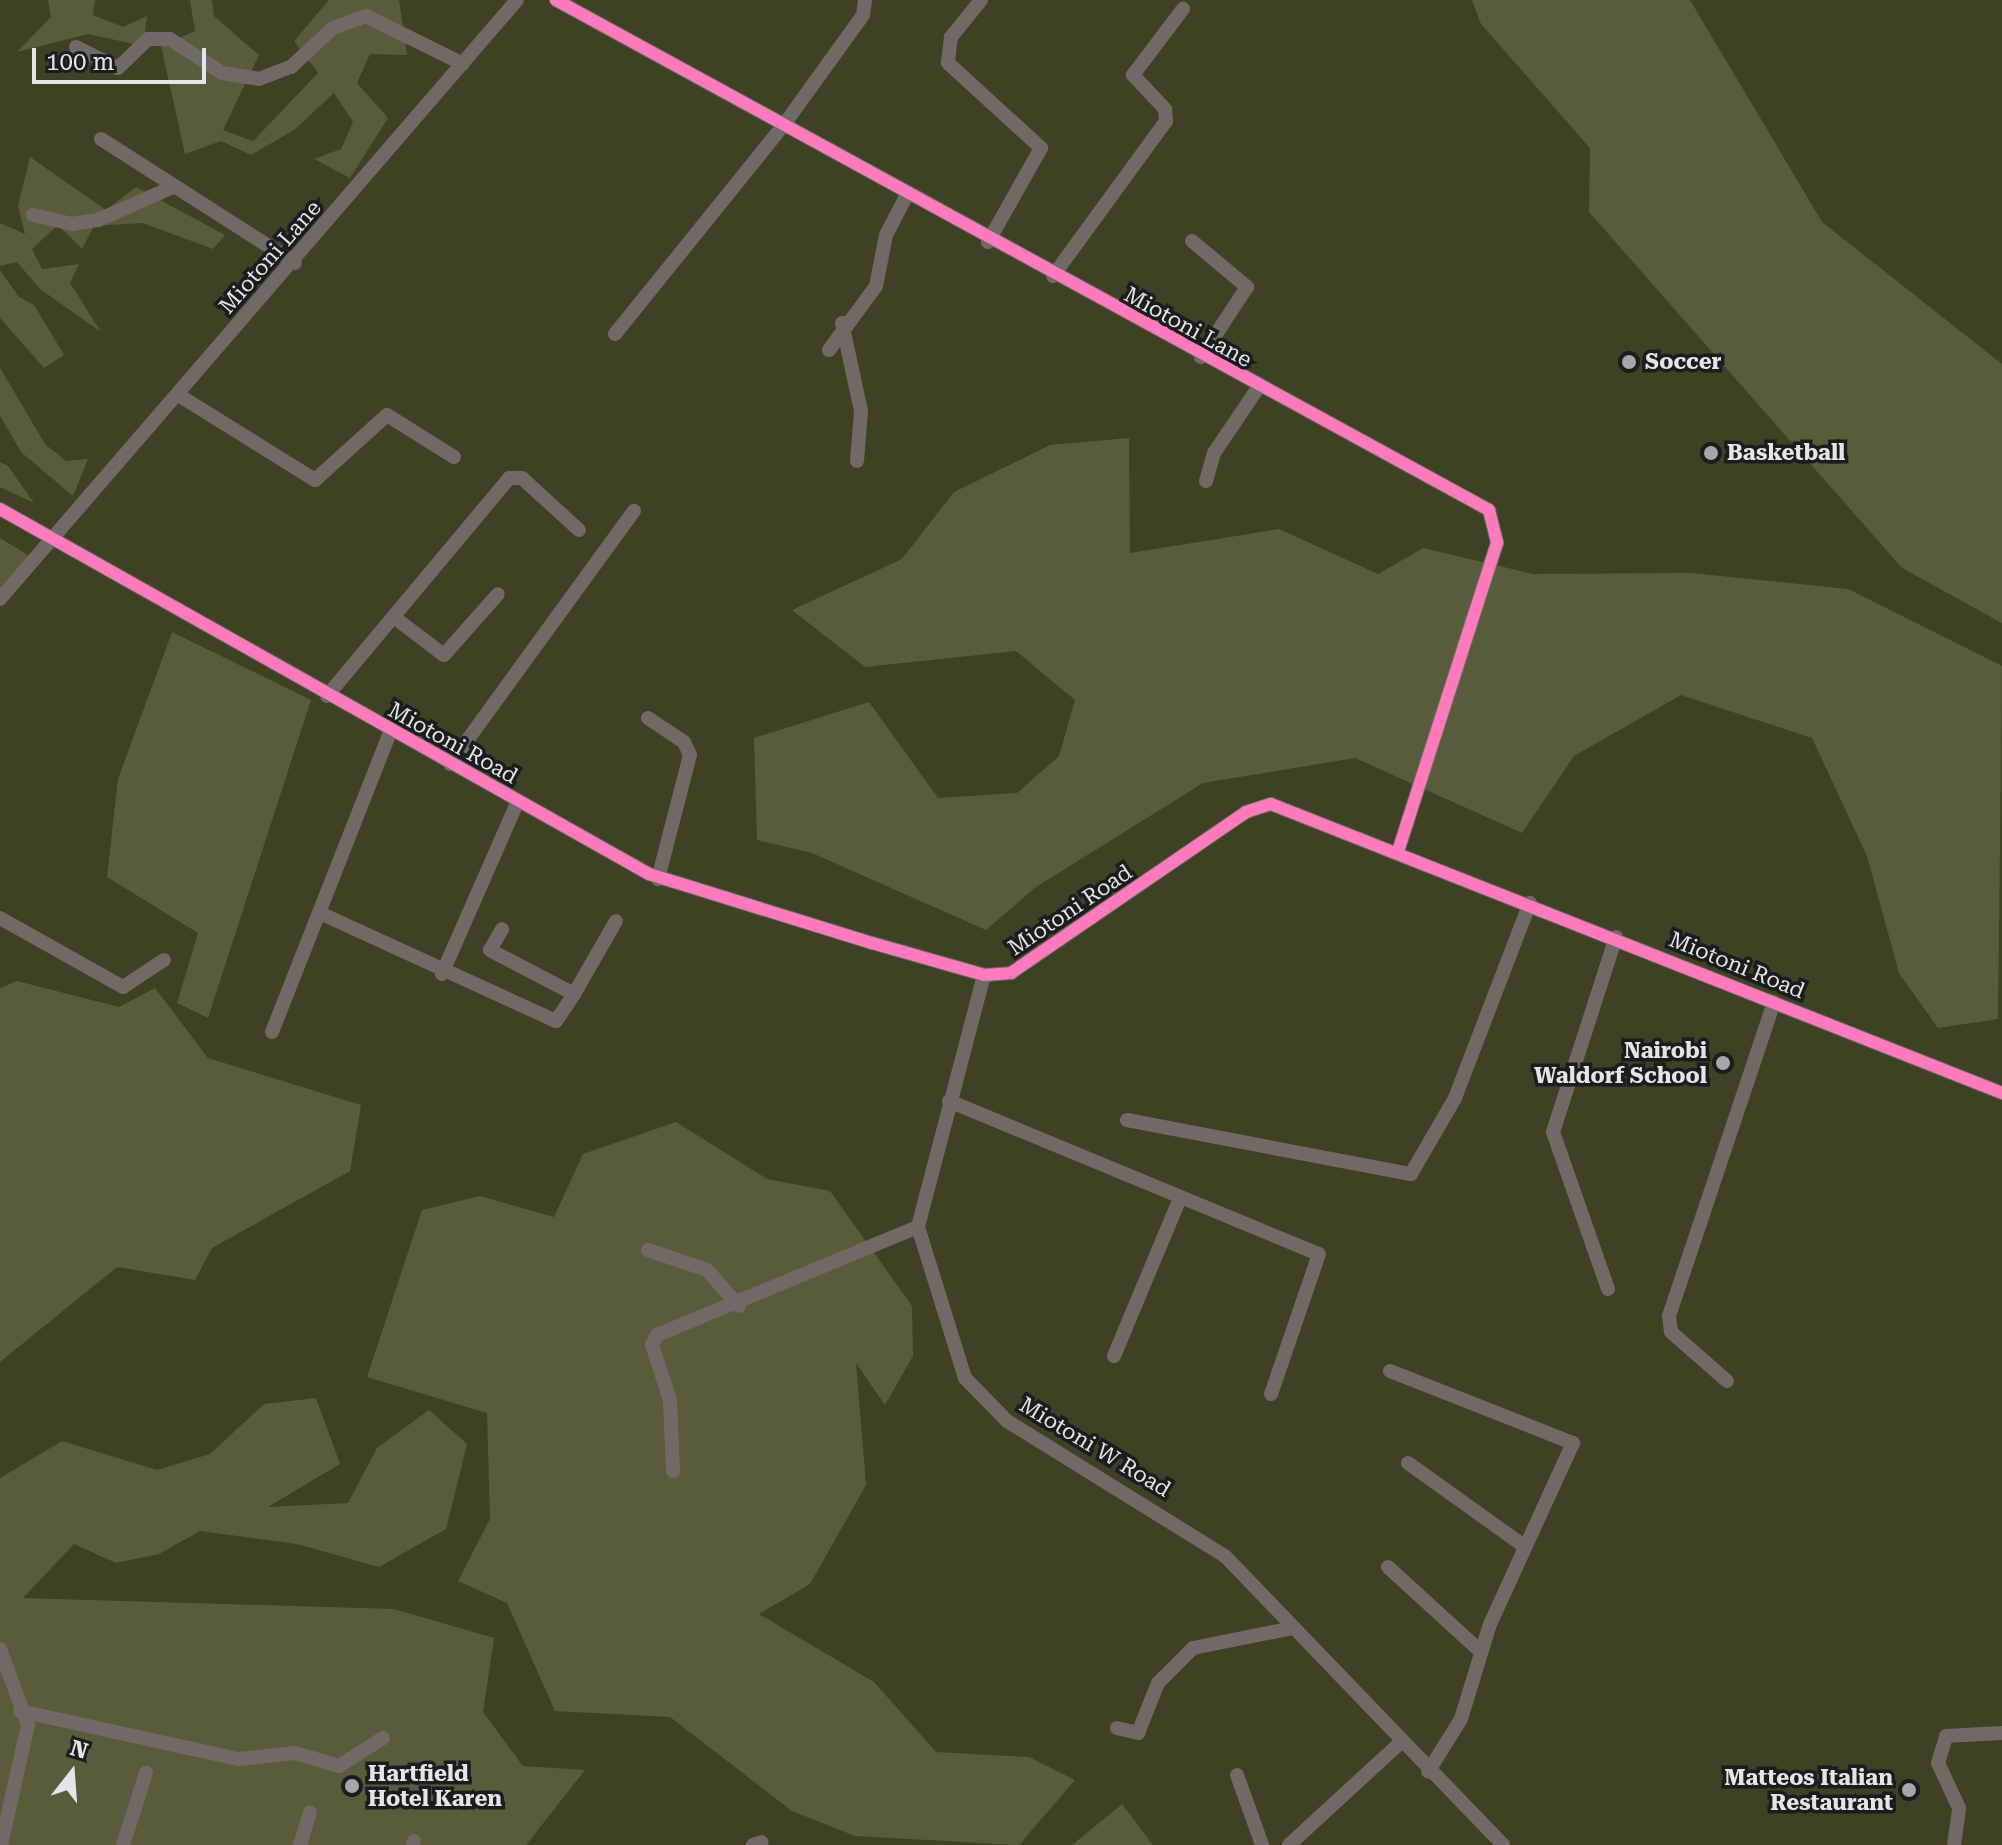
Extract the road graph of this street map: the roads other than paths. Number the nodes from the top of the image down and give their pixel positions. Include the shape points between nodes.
1 (517, 0) edge
2 (556, 0) edge
3 (865, 0) edge
4 (981, 0) edge
5 (1183, 9) dead end
6 (76, 47) dead end
7 (463, 64) junction
8 (783, 126) junction
9 (101, 139) dead end
10 (175, 186) junction
11 (908, 193) junction
12 (33, 215) dead end
13 (1192, 241) dead end
14 (988, 242) junction
15 (295, 263) junction
16 (1053, 276) junction
17 (842, 323) junction
18 (615, 334) dead end
19 (829, 350) dead end
20 (1201, 357) junction
21 (1258, 388) junction
22 (180, 396) junction
23 (454, 457) dead end
24 (857, 461) dead end
25 (1206, 481) dead end
26 (0, 509) edge
27 (634, 511) dead end
28 (579, 530) dead end
29 (52, 539) junction
30 (498, 594) dead end
31 (0, 599) edge
32 (395, 618) junction
33 (327, 696) junction
34 (648, 718) dead end
35 (390, 732) junction
36 (450, 764) junction
37 (518, 801) junction
38 (1398, 851) junction
39 (658, 879) junction
40 (1530, 903) junction
41 (322, 914) junction
42 (0, 918) edge
43 (616, 921) dead end
44 (502, 929) dead end
45 (1616, 937) junction
46 (164, 960) dead end
47 (442, 974) junction
48 (984, 975) junction
49 (574, 994) junction
50 (1774, 1002) junction
51 (272, 1032) dead end
52 (2002, 1093) edge
53 (949, 1101) junction
54 (1127, 1120) dead end
55 (1180, 1198) junction
56 (918, 1227) junction
57 (648, 1250) dead end
58 (1608, 1289) dead end
59 (739, 1306) junction
60 (1114, 1356) dead end
61 (1390, 1371) dead end
62 (1727, 1381) dead end
63 (1271, 1394) dead end
64 (1408, 1463) dead end
65 (673, 1471) dead end
66 (1524, 1546) junction
67 (1388, 1567) dead end
68 (1293, 1628) junction
69 (0, 1649) edge
70 (1480, 1651) junction
71 (20, 1711) junction
72 (1117, 1728) dead end
73 (2002, 1733) edge
74 (383, 1738) dead end
75 (1400, 1743) junction
76 (1428, 1772) junction
77 (146, 1773) dead end
78 (1237, 1775) dead end
79 (310, 1813) dead end
80 (1, 1845) edge
81 (123, 1845) edge
82 (300, 1845) edge
83 (1262, 1845) edge
84 (1289, 1845) edge
85 (1503, 1845) edge
86 (1954, 1845) edge

1 - 7 street, Miotoni Lane
2 - 8 street, Miotoni Lane
3 - 8 street via 863,15
4 - 14 street via 951,37 948,63 1041,148
5 - 16 street via 1133,75 1165,109 1166,121
6 - 7 street via 118,68 148,39 170,39 222,73 259,79 291,67 333,28 366,16
7 - 15 street, Miotoni Lane
8 - 11 street, Miotoni Lane
8 - 18 street
9 - 10 street
10 - 12 street via 98,220 72,224
10 - 15 street
11 - 14 street, Miotoni Lane
11 - 17 street via 886,235 876,286
13 - 20 street via 1247,287
14 - 16 street, Miotoni Lane
15 - 22 street, Miotoni Lane
16 - 20 street, Miotoni Lane
17 - 19 street
17 - 24 street via 861,411
20 - 21 street, Miotoni Lane
21 - 25 street via 1214,453
21 - 38 street, Miotoni Lane via 1496,519 1497,543
22 - 23 street via 311,480 323,479 387,415
22 - 29 street, Miotoni Lane
26 - 29 street, Miotoni Road
27 - 36 street
28 - 32 street via 522,478 509,478
29 - 31 street, Miotoni Lane
29 - 33 street, Miotoni Road
30 - 32 street via 444,655
32 - 33 street
33 - 35 street, Miotoni Road
34 - 39 street via 684,742 690,755
35 - 36 street, Miotoni Road
35 - 41 street
36 - 37 street, Miotoni Road
37 - 39 street, Miotoni Road
37 - 47 street
38 - 40 street, Miotoni Road
38 - 48 street, Miotoni Road via 1277,806 1256,807 1043,955 1011,973
39 - 48 street, Miotoni Road
40 - 45 street, Miotoni Road
40 - 54 street via 1455,1098 1411,1174
41 - 47 street
41 - 51 street
42 - 46 street via 123,987
43 - 49 street
44 - 49 street via 490,950
45 - 50 street, Miotoni Road
45 - 58 street via 1553,1132
47 - 49 street via 549,1024
48 - 53 street, Miotoni W Road
50 - 52 street, Miotoni Road
50 - 62 street via 1669,1316 1671,1332
53 - 55 street
53 - 56 street, Miotoni W Road
55 - 60 street
55 - 63 street via 1319,1254
56 - 59 street
56 - 68 street, Miotoni W Road via 935,1298 977,1396 1212,1545
57 - 59 street via 707,1270
59 - 65 street via 653,1339 670,1400
61 - 66 street via 1573,1443
64 - 66 street
66 - 70 street
67 - 70 street
68 - 72 street via 1193,1648 1158,1683 1138,1733
68 - 75 street, Miotoni W Road
69 - 71 street
70 - 76 street via 1461,1719
71 - 74 street via 239,1759 295,1753 339,1766
71 - 80 street via 28,1725
73 - 86 street via 1946,1736 1938,1763 1959,1808
75 - 76 street, Miotoni W Road
75 - 84 street
76 - 85 street, Miotoni W Road
77 - 81 street
78 - 83 street
79 - 82 street

